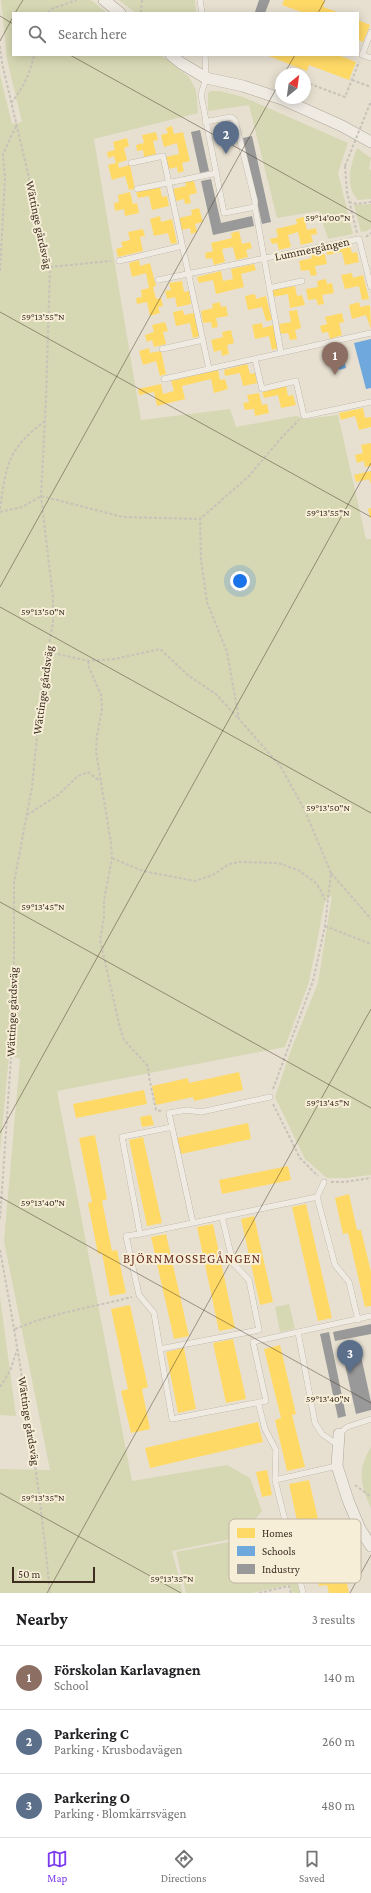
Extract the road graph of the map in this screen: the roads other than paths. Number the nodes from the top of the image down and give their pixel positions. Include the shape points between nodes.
1 (104, 0) edge
2 (200, 0) edge
3 (119, 12) edge
4 (202, 12) edge
5 (371, 32) edge
6 (360, 54) edge
7 (172, 56) edge
8 (205, 56) edge
9 (371, 58) edge
10 (206, 78) junction
11 (205, 122) junction
12 (371, 142) edge
13 (131, 163) dead end
14 (217, 173) junction
15 (169, 183) junction
16 (137, 189) dead end
17 (255, 207) junction
18 (182, 246) junction
19 (264, 259) junction
20 (119, 260) road end
21 (188, 274) junction
22 (158, 280) dead end
23 (302, 281) dead end
24 (371, 287) edge
25 (269, 288) junction
26 (371, 333) edge
27 (203, 340) junction
28 (162, 349) dead end
29 (281, 353) junction
30 (255, 359) junction
31 (209, 369) junction
32 (164, 379) dead end
33 (371, 402) edge
34 (270, 1097) road end
35 (172, 1127) junction
36 (324, 1182) road end
37 (317, 1197) junction
38 (222, 1217) junction
39 (193, 1223) junction
40 (140, 1234) junction
41 (371, 1316) edge
42 (358, 1320) junction
43 (259, 1330) junction
44 (298, 1332) junction
45 (261, 1340) junction
46 (160, 1349) junction
47 (258, 1402) junction
48 (371, 1419) edge
49 (339, 1440) junction
50 (337, 1466) junction
51 (275, 1480) junction
52 (284, 1519) edge
53 (357, 1519) edge
54 (361, 1527) edge
55 (371, 1546) edge
56 (300, 1583) edge
57 (303, 1593) edge

1 - 3 street
2 - 4 lane
5 - 6 lane
6 - 9 lane
7 - 10 street
8 - 10 lane
10 - 11 lane via 201,95
10 - 12 street via 243,86 282,99
11 - 14 lane
11 - 17 lane, Lummergången via 232,117 235,120
13 - 15 lane via 163,156
14 - 15 lane
14 - 17 lane via 224,213
15 - 16 lane
15 - 18 lane
17 - 19 lane, Lummergången
18 - 20 lane
18 - 21 lane
19 - 21 lane, Lummergången
19 - 24 lane, Lummergången via 359,239
19 - 25 lane, Lummergången
21 - 22 lane, Lummergången
21 - 27 lane
23 - 25 lane
25 - 29 lane, Lummergången
26 - 29 lane
27 - 28 lane
27 - 31 lane
29 - 30 lane
30 - 31 lane
30 - 33 lane via 262,389 296,381 304,416
31 - 32 lane
34 - 35 lane via 201,1112 186,1110 169,1113
35 - 39 lane
35 - 40 lane via 122,1137
36 - 37 lane
37 - 38 lane
37 - 42 lane via 334,1265 349,1282
38 - 39 lane
38 - 43 lane via 233,1263 248,1280
39 - 40 lane
40 - 46 lane via 126,1236 139,1295 154,1313
41 - 42 lane
42 - 44 lane
43 - 45 lane
43 - 46 lane
44 - 45 lane
44 - 49 lane via 315,1423 322,1434
45 - 47 lane via 253,1342 266,1401
46 - 47 lane via 172,1419
47 - 51 lane via 265,1429 276,1450
48 - 49 lane via 347,1427
49 - 50 street
50 - 51 lane
50 - 53 street
51 - 52 lane
54 - 55 street
56 - 57 lane

